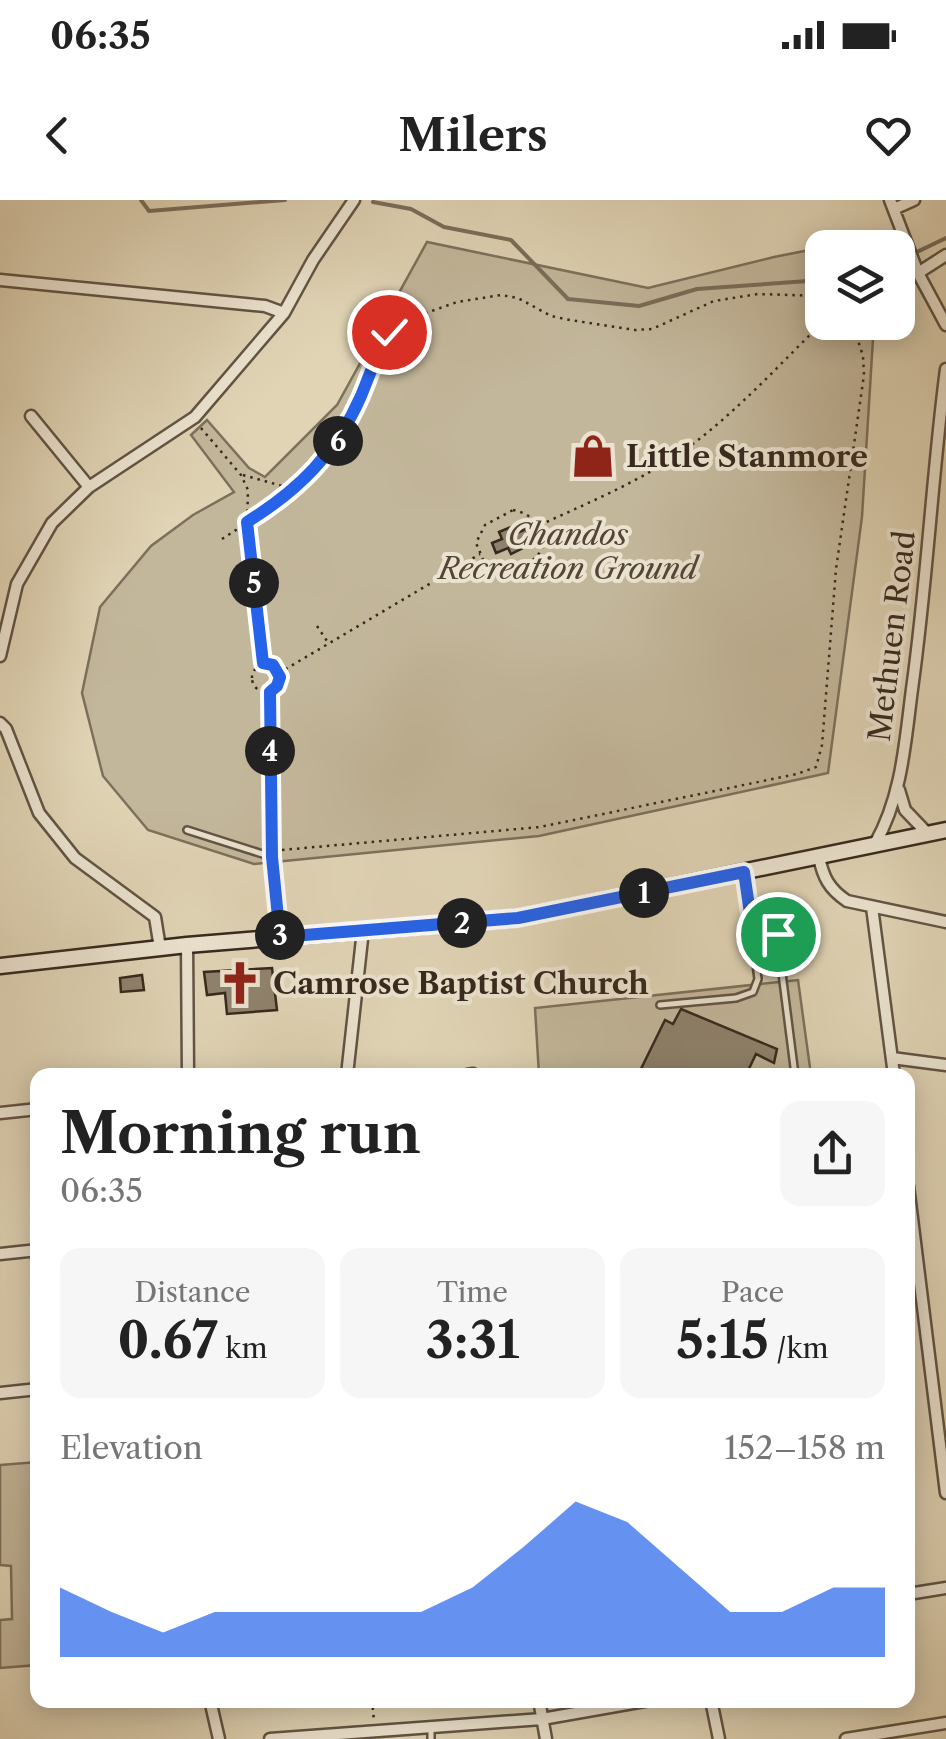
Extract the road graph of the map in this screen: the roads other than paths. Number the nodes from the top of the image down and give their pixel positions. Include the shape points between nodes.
1 (354, 200) edge
2 (914, 200) edge
3 (892, 205) edge
4 (946, 256) edge
5 (918, 273) junction
6 (0, 280) edge
7 (284, 313) junction
8 (946, 325) edge
9 (946, 369) edge
10 (31, 416) dead end
11 (943, 430) edge
12 (89, 487) junction
13 (1, 635) edge
14 (0, 656) edge
15 (0, 723) edge
16 (898, 789) junction
17 (186, 830) dead end
18 (946, 830) edge
19 (928, 834) junction
20 (874, 844) junction
21 (819, 856) junction
22 (744, 872) junction
23 (872, 907) junction
24 (946, 922) edge
25 (752, 927) junction
26 (362, 930) junction
27 (280, 937) junction
28 (187, 945) junction
29 (160, 948) junction
30 (0, 966) edge
31 (660, 1005) dead end
32 (892, 1058) junction
33 (946, 1065) edge
34 (188, 1068) edge
35 (348, 1068) edge
36 (794, 1068) edge
37 (893, 1068) edge
38 (30, 1109) edge
39 (0, 1113) edge
40 (915, 1243) edge
41 (30, 1251) edge
42 (0, 1254) edge
43 (30, 1390) edge
44 (0, 1393) edge
45 (946, 1493) edge
46 (946, 1588) edge
47 (915, 1593) edge
48 (212, 1708) edge
49 (540, 1708) edge
50 (596, 1708) edge
51 (713, 1708) edge
52 (542, 1720) junction
53 (946, 1724) edge
54 (431, 1734) edge
55 (218, 1739) edge
56 (270, 1739) edge
57 (546, 1739) edge
58 (719, 1739) edge
59 (846, 1739) edge

1 - 7 street
2 - 3 street
3 - 5 street
4 - 5 street
5 - 8 street
6 - 7 street
7 - 12 street via 195,417
9 - 11 street, Methuen Road
10 - 12 street
11 - 16 street, Methuen Road
12 - 13 street via 52,523 18,584
13 - 14 street
15 - 29 street via 39,813 75,858 155,917
16 - 19 street
16 - 20 street, Methuen Road
17 - 27 lane via 271,850
18 - 19 street
19 - 20 street
20 - 21 street
21 - 22 street
21 - 23 street via 833,892
22 - 25 lane
22 - 26 street via 518,918
23 - 24 street
23 - 32 street
25 - 31 lane via 758,979 753,992
25 - 36 lane via 778,934
26 - 27 street
26 - 35 street
27 - 28 street
28 - 29 street
28 - 34 street
29 - 30 street
32 - 33 street
32 - 37 street
38 - 39 street
40 - 45 street
41 - 42 street
43 - 44 street
46 - 47 street
48 - 55 street
49 - 52 street
50 - 52 street
51 - 58 street
52 - 54 street
52 - 57 street
53 - 59 street
54 - 56 street

